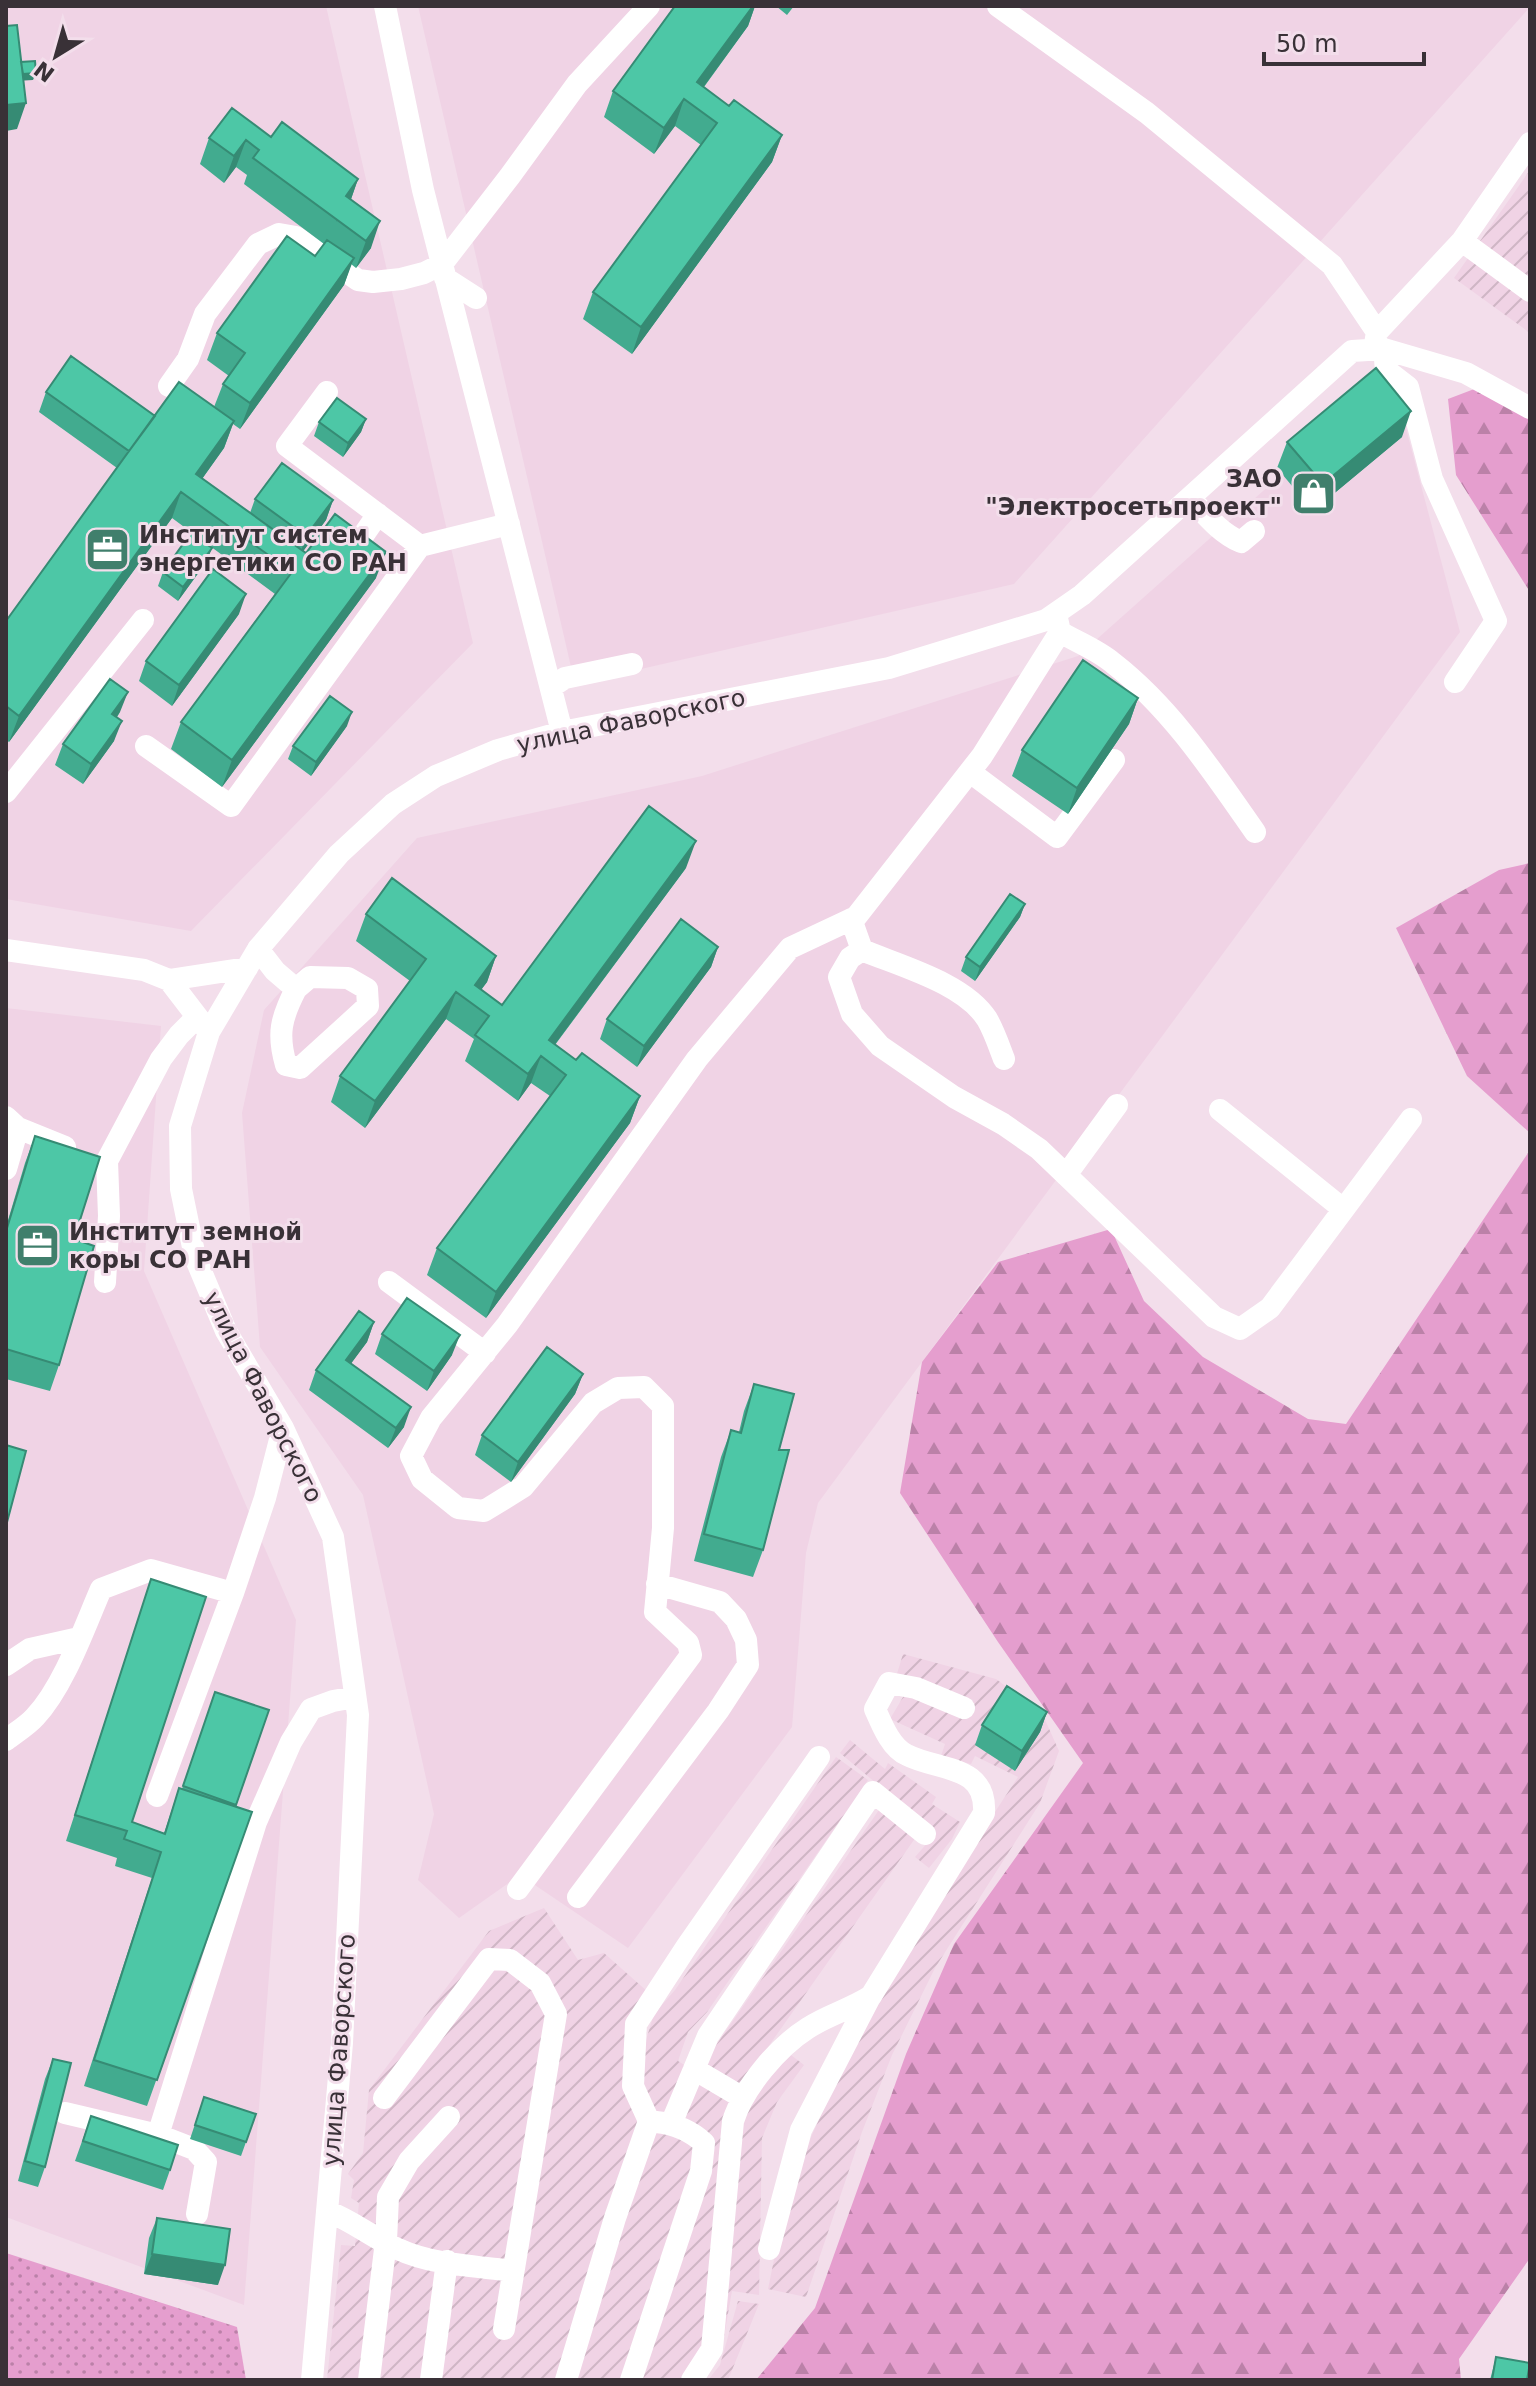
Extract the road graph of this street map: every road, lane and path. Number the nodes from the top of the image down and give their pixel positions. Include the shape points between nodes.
1 (385, 6) edge
2 (649, 6) edge
3 (998, 6) edge
4 (1530, 143) edge
5 (1462, 241) junction
6 (444, 271) junction
7 (1530, 291) edge
8 (476, 298) dead end
9 (1374, 350) junction
10 (1367, 384) edge
11 (169, 386) dead end
12 (327, 392) dead end
13 (1530, 408) edge
14 (1190, 498) junction
15 (378, 514) junction
16 (509, 524) junction
17 (1254, 531) dead end
18 (360, 540) edge
19 (420, 546) junction
20 (143, 620) dead end
21 (1058, 623) junction
22 (632, 664) dead end
23 (1455, 682) dead end
24 (551, 687) junction
25 (562, 732) junction
26 (146, 746) dead end
27 (1114, 760) edge
28 (970, 772) junction
29 (6, 792) edge
30 (1255, 832) dead end
31 (851, 919) junction
32 (6, 950) edge
33 (862, 950) junction
34 (252, 959) junction
35 (169, 980) junction
36 (296, 989) junction
37 (203, 1024) junction
38 (1004, 1059) dead end
39 (1117, 1105) dead end
40 (1220, 1110) dead end
41 (1411, 1119) dead end
42 (12, 1123) edge
43 (93, 1156) junction
44 (6, 1169) edge
45 (1066, 1175) junction
46 (1343, 1209) junction
47 (105, 1282) dead end
48 (389, 1282) dead end
49 (485, 1353) junction
50 (283, 1428) junction
51 (657, 1584) junction
52 (233, 1593) junction
53 (79, 1638) junction
54 (6, 1665) edge
55 (355, 1697) junction
56 (964, 1708) dead end
57 (7, 1737) edge
58 (819, 1757) dead end
59 (157, 1796) dead end
60 (925, 1834) dead end
61 (518, 1889) dead end
62 (578, 1897) dead end
63 (871, 1996) junction
64 (694, 2069) junction
65 (384, 2098) dead end
66 (743, 2098) junction
67 (65, 2113) edge
68 (449, 2117) dead end
69 (660, 2122) junction
70 (158, 2135) junction
71 (327, 2211) junction
72 (197, 2214) dead end
73 (386, 2241) junction
74 (769, 2249) dead end
75 (447, 2261) junction
76 (513, 2271) junction
77 (504, 2329) dead end
78 (312, 2380) edge
79 (369, 2380) edge
80 (431, 2380) edge
81 (566, 2380) edge
82 (631, 2380) edge
83 (692, 2380) edge

1 - 6 street
2 - 6 street via 577,84
3 - 9 street via 1147,113 1332,265
4 - 5 street
5 - 7 street
5 - 9 street
6 - 8 street
6 - 11 street via 358,280 296,237 279,234 258,244 205,314 188,359
6 - 16 street
9 - 10 street
9 - 13 street via 1466,373
9 - 14 street, улица Фаворского
9 - 23 street via 1408,387 1432,479 1496,621
12 - 15 street via 287,446
14 - 17 street via 1229,537 1241,542
14 - 21 street, улица Фаворского
15 - 18 street
15 - 19 street
16 - 19 street
16 - 24 street
19 - 26 street via 231,806
20 - 29 street
21 - 25 street, улица Фаворского via 1046,620 889,668
21 - 28 street
21 - 30 street via 1112,662 1167,713
22 - 24 street via 565,678
24 - 25 street
25 - 34 street, улица Фаворского via 498,750 436,776 393,804 339,854
27 - 28 street via 1057,837
28 - 31 street
31 - 33 street
31 - 49 street via 790,948 725,1025
32 - 35 street via 144,970
33 - 38 street via 971,999 987,1019
33 - 45 street via 839,977 852,1014 880,1046 1003,1124
34 - 35 street
34 - 36 street
34 - 37 street, улица Фаворского
35 - 37 street
36 - 36 street via 310,977 348,978 367,989 368,1006 300,1068 286,1065 280,1044 284,1012
37 - 43 street via 179,1035
37 - 50 street, улица Фаворского via 180,1126 181,1189 195,1257 226,1331
39 - 45 street
40 - 46 street
41 - 46 street
42 - 43 street
42 - 44 street
43 - 47 street via 109,1216
45 - 46 street via 1214,1317 1240,1329 1270,1308
48 - 49 street
49 - 51 street via 431,1418 411,1456 422,1479 458,1508 484,1511 523,1487 593,1403 618,1388 644,1387 663,1406 663,1528
50 - 52 street
50 - 55 street, улица Фаворского via 333,1537
51 - 61 street via 655,1612 688,1643 691,1655
51 - 62 street via 720,1602 746,1640 748,1665
52 - 53 street via 151,1570 101,1589
52 - 59 street
53 - 54 street via 30,1649
53 - 57 street via 50,1697 35,1717
55 - 70 street via 311,1709 291,1742 256,1822
55 - 71 street, улица Фаворского via 342,2043
56 - 63 street via 889,1683 875,1709 886,1734 904,1755 973,1779 985,1800 973,1833
58 - 69 street via 636,2024 633,2086
60 - 64 street via 873,1792 708,2036
63 - 66 street via 787,2044
63 - 74 street via 801,2130
64 - 66 street
64 - 69 street
65 - 76 street via 489,1959 510,1960 540,1983 556,2014
66 - 83 street via 733,2121 712,2349
67 - 70 street
68 - 73 street via 409,2161 388,2197
69 - 81 street via 610,2233
69 - 82 street via 693,2133 704,2143 701,2171
70 - 72 street via 194,2149 206,2162
71 - 73 street
71 - 78 street, улица Фаворского
73 - 75 street via 397,2249
73 - 79 street
75 - 76 street
75 - 80 street
76 - 77 street

